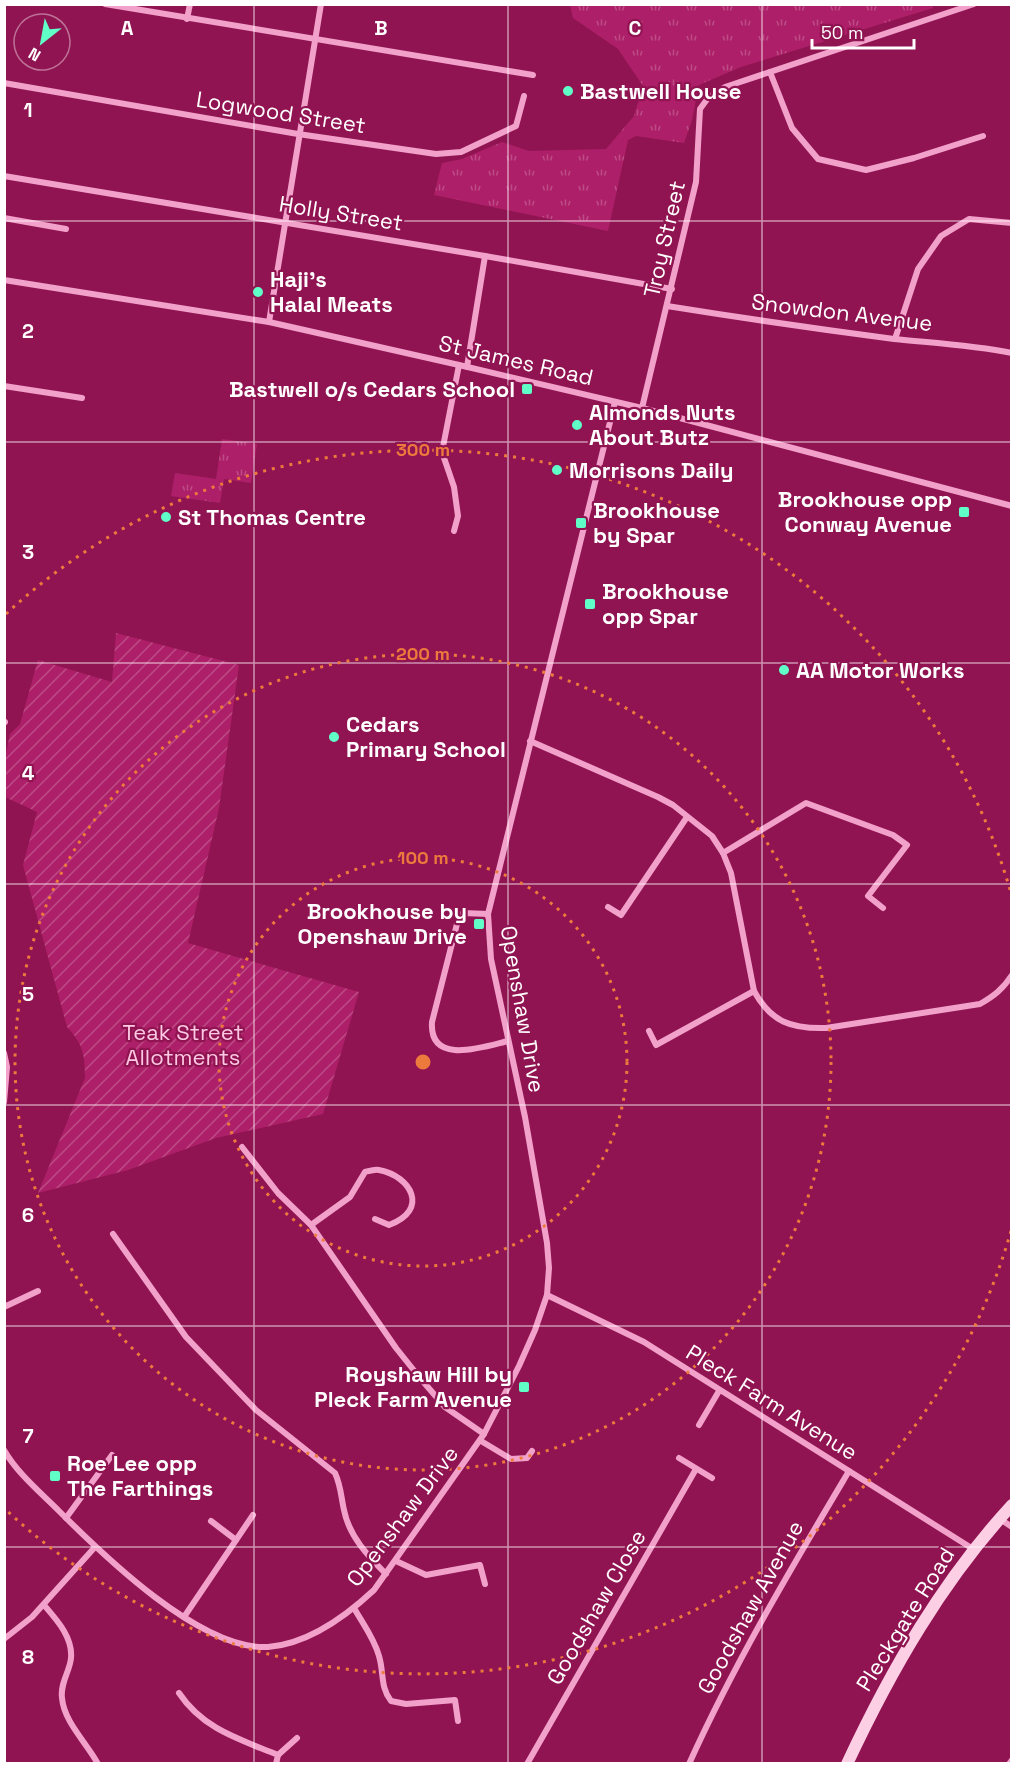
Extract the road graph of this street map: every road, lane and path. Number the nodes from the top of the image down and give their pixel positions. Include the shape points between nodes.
1 (105, 4) edge
2 (190, 4) edge
3 (321, 4) edge
4 (974, 4) edge
5 (187, 19) junction
6 (315, 40) junction
7 (770, 72) junction
8 (533, 75) dead end
9 (4, 83) edge
10 (524, 96) dead end
11 (298, 134) junction
12 (982, 136) dead end
13 (4, 176) edge
14 (4, 218) edge
15 (285, 222) junction
16 (1011, 223) edge
17 (66, 229) dead end
18 (485, 255) junction
19 (4, 280) edge
20 (672, 289) junction
21 (667, 306) junction
22 (269, 322) junction
23 (895, 339) junction
24 (1011, 353) edge
25 (459, 364) junction
26 (467, 367) junction
27 (4, 386) edge
28 (82, 398) dead end
29 (615, 402) junction
30 (642, 408) junction
31 (1011, 506) edge
32 (454, 531) dead end
33 (530, 741) junction
34 (687, 817) junction
35 (723, 853) junction
36 (608, 907) dead end
37 (883, 908) dead end
38 (488, 914) junction
39 (1011, 975) edge
40 (754, 991) junction
41 (649, 1031) dead end
42 (508, 1041) junction
43 (4, 1053) edge
44 (4, 1102) edge
45 (242, 1147) dead end
46 (375, 1219) dead end
47 (311, 1225) junction
48 (113, 1233) dead end
49 (38, 1291) dead end
50 (547, 1295) junction
51 (4, 1307) edge
52 (719, 1390) junction
53 (699, 1425) dead end
54 (482, 1437) junction
55 (4, 1450) edge
56 (532, 1451) dead end
57 (112, 1455) dead end
58 (679, 1458) dead end
59 (696, 1469) junction
60 (849, 1471) junction
61 (712, 1478) dead end
62 (1011, 1505) edge
63 (253, 1515) dead end
64 (66, 1518) junction
65 (999, 1518) junction
66 (211, 1521) dead end
67 (1011, 1527) edge
68 (236, 1540) junction
69 (95, 1547) junction
70 (973, 1549) junction
71 (396, 1561) junction
72 (386, 1574) junction
73 (485, 1584) dead end
74 (44, 1605) junction
75 (354, 1608) junction
76 (184, 1617) junction
77 (4, 1639) edge
78 (179, 1693) dead end
79 (458, 1721) dead end
80 (297, 1738) dead end
81 (278, 1755) junction
82 (1011, 1760) edge
83 (98, 1764) edge
84 (276, 1764) edge
85 (527, 1764) edge
86 (689, 1764) edge
87 (847, 1764) edge
88 (1009, 1764) edge

1 - 5 street
2 - 5 street
3 - 6 street
4 - 7 street
5 - 6 street
6 - 8 street
6 - 11 street
7 - 12 street via 792,128 818,159 866,170
7 - 20 street, Troy Street via 725,87 700,109 696,182
9 - 11 street, Logwood Street
10 - 11 street, Logwood Street via 516,126 461,152 436,154
11 - 15 street
13 - 15 street, Holly Street
14 - 17 street
15 - 18 street, Holly Street
15 - 22 street
16 - 23 street via 969,219 941,236 918,269
18 - 20 street, Holly Street
18 - 26 street
19 - 22 street, St James Road
20 - 21 street, Troy Street
21 - 23 street, Snowdon Avenue
21 - 30 street, Troy Street
22 - 25 street, St James Road
23 - 24 street, Snowdon Avenue
25 - 26 street, St James Road
25 - 32 street via 442,452 454,487 458,516
26 - 29 street, St James Road
27 - 28 street
29 - 30 street, St James Road
29 - 33 street, Openshaw Drive
30 - 31 street, St James Road
33 - 34 street via 658,797
33 - 38 street, Openshaw Drive
34 - 35 street via 712,836
34 - 36 street via 621,915
35 - 37 street via 806,803 892,835 907,845 868,896
35 - 40 street via 731,873
38 - 42 street, Openshaw Drive via 491,959
38 - 42 street via 463,913 458,920 431,1035 438,1044 455,1050
39 - 40 street via 995,996 980,1004 826,1028 805,1029 781,1022 763,1007
40 - 41 street via 656,1045
42 - 50 street, Openshaw Drive via 547,1243
43 - 44 street
45 - 47 street via 278,1193
46 - 47 street via 389,1225 399,1222 408,1216 413,1204 405,1183 377,1170 365,1172 350,1197
47 - 54 street via 420,1378 445,1407
48 - 72 street via 186,1337 256,1410 335,1473 344,1512 355,1537
49 - 51 street
50 - 52 street, Pleck Farm Avenue via 644,1342
50 - 54 street, Openshaw Drive via 519,1366
52 - 53 street
52 - 60 street, Pleck Farm Avenue
54 - 56 street, Openshaw Drive via 511,1459 526,1458
54 - 71 street, Openshaw Drive
55 - 64 street, Openshaw Drive
57 - 64 street
58 - 59 street
59 - 61 street
59 - 85 street, Goodshaw Close
60 - 70 street, Pleck Farm Avenue
60 - 86 street, Goodshaw Avenue via 756,1629
62 - 65 main road, Pleckgate Road
63 - 68 street
64 - 69 street, Openshaw Drive
65 - 67 street
65 - 70 main road, Pleckgate Road
66 - 68 street
68 - 76 street
69 - 74 street
69 - 76 street, Openshaw Drive
70 - 87 main road, Pleckgate Road via 908,1646
71 - 72 street, Openshaw Drive
71 - 73 street via 426,1575 480,1565
72 - 75 street, Openshaw Drive
74 - 77 street
74 - 83 street via 60,1623 69,1643 72,1658 61,1697 66,1712
75 - 76 street, Openshaw Drive via 304,1638 267,1647 237,1643
75 - 79 street via 374,1641 384,1693 391,1701 406,1704 455,1700
78 - 81 street via 202,1721
80 - 81 street
81 - 84 street
82 - 88 street

